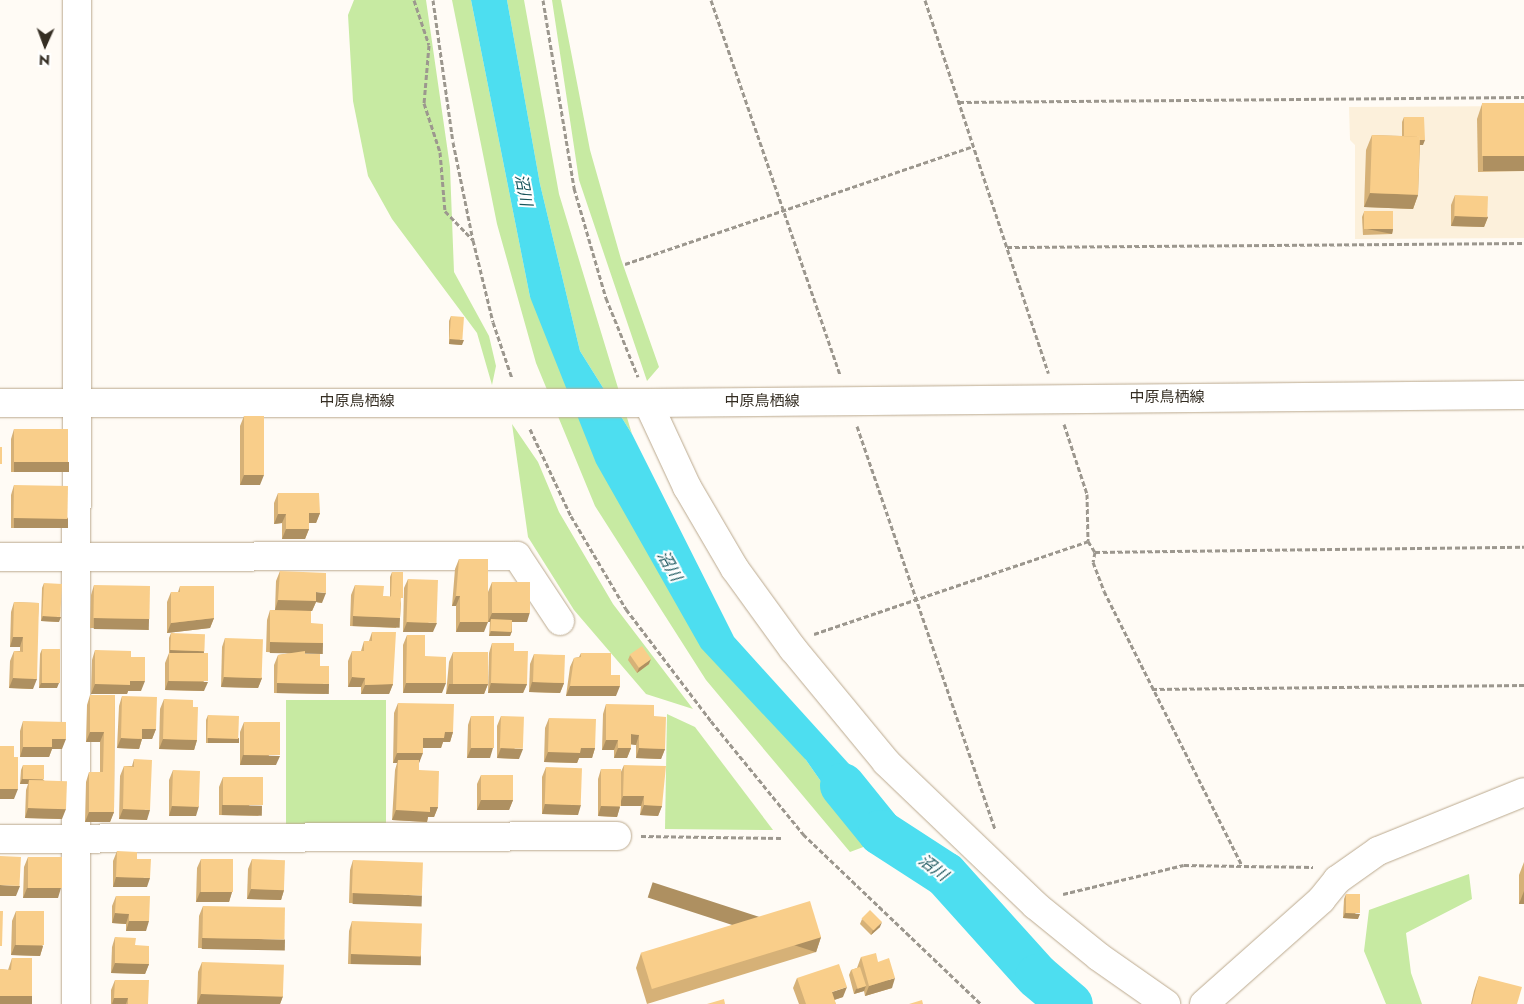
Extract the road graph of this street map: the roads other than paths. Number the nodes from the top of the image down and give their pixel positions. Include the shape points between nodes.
1 (77, 0) edge
2 (1524, 395) edge
3 (0, 403) edge
4 (648, 403) junction
5 (77, 404) junction
6 (0, 557) edge
7 (78, 558) junction
8 (560, 621) dead end
9 (1524, 792) edge
10 (617, 836) road end
11 (0, 839) edge
12 (77, 839) junction
13 (76, 1004) edge
14 (1166, 1004) edge
15 (1204, 1004) edge

1 - 5 street
2 - 4 street, 中原鳥栖線
3 - 5 street, 中原鳥栖線
4 - 5 street, 中原鳥栖線
4 - 14 street via 687,487 735,569 793,649 886,762 1035,905 1100,958
5 - 7 street
6 - 7 street
7 - 8 street via 517,556
7 - 12 street
9 - 15 street via 1378,851 1337,880 1321,900
10 - 12 street
11 - 12 street
12 - 13 street

